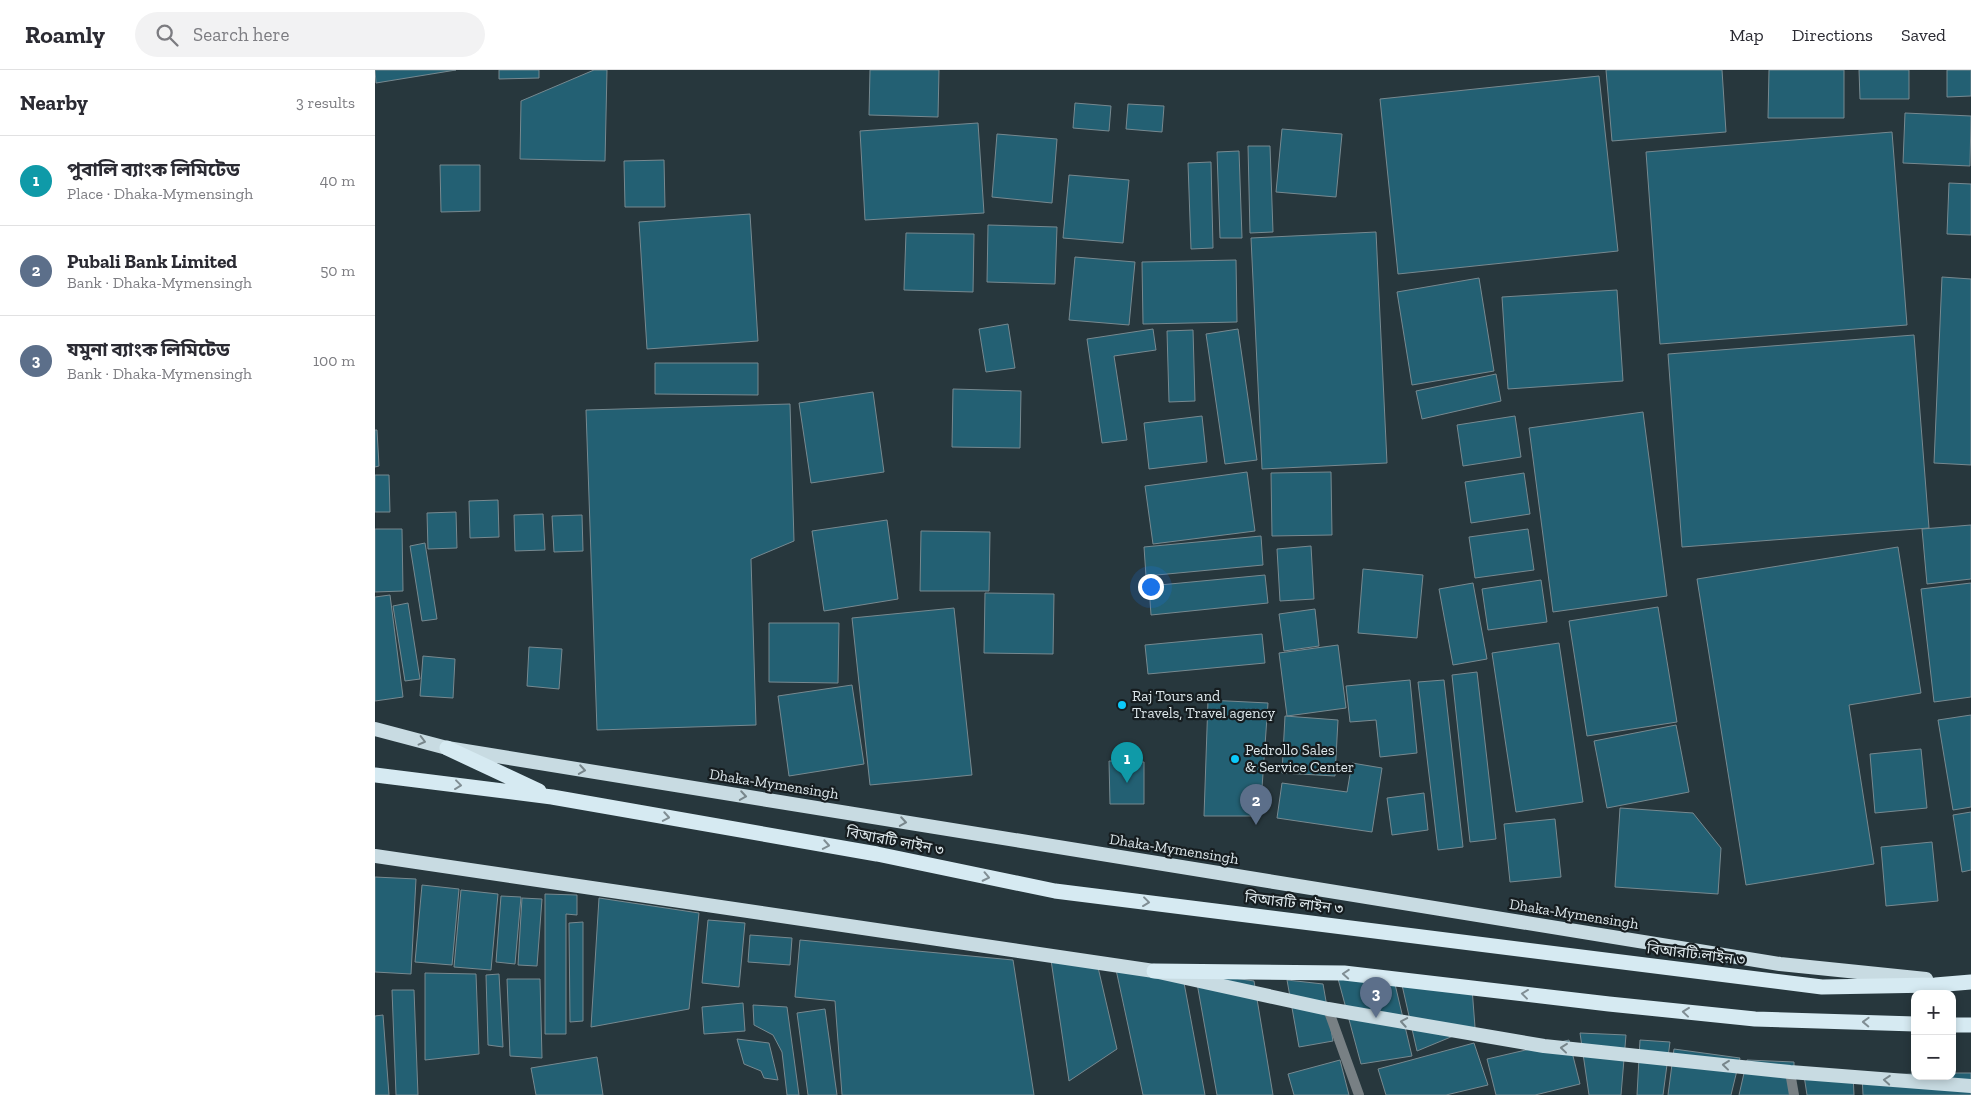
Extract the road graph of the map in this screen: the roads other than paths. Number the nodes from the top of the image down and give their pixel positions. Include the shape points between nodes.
1 (375, 729) edge
2 (447, 748) junction
3 (375, 775) edge
4 (552, 797) junction
5 (375, 856) edge
6 (1154, 972) junction
7 (1971, 980) edge
8 (1328, 1009) junction
9 (1911, 1024) edge
10 (1956, 1025) edge
11 (1971, 1025) edge
12 (1790, 1072) junction
13 (1971, 1086) edge
14 (1359, 1095) edge
15 (1794, 1095) edge

1 -> 2 highway, Dhaka-Mymensingh
2 - 4 highway
2 -> 7 highway, Dhaka-Mymensingh via 1780,964 1914,979
3 -> 4 highway
4 -> 7 highway, বিআরটি লাইন ৩ via 877,854 1055,891 1822,987 1935,985
5 - 6 highway
6 - 8 highway
9 -> 6 highway via 1755,1019 1344,973
12 -> 8 highway via 1544,1046
8 - 14 street
10 - 11 highway
13 -> 12 highway
12 - 15 street

